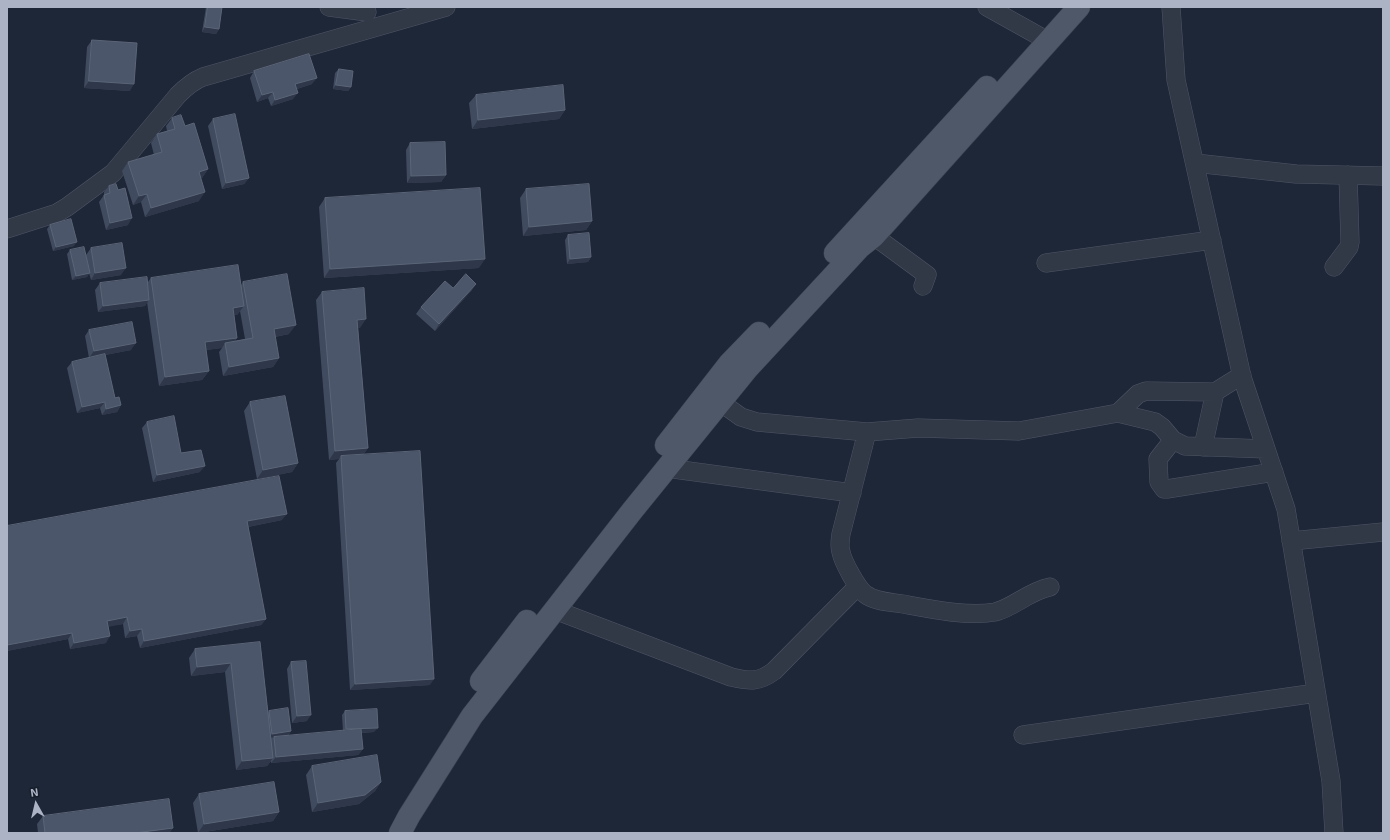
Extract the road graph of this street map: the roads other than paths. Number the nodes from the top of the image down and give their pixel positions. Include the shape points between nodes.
1 (329, 7) edge
2 (446, 7) edge
3 (987, 7) edge
4 (1060, 7) edge
5 (1079, 7) edge
6 (1171, 7) edge
7 (368, 9) edge
8 (366, 30) junction
9 (1042, 37) junction
10 (1195, 163) junction
11 (1348, 175) junction
12 (1383, 176) edge
13 (7, 229) edge
14 (874, 236) junction
15 (1212, 240) junction
16 (1046, 263) dead end
17 (1334, 267) dead end
18 (923, 286) dead end
19 (1242, 375) junction
20 (1215, 392) junction
21 (720, 402) junction
22 (1118, 413) junction
23 (867, 432) junction
24 (1173, 440) junction
25 (1203, 447) junction
26 (1266, 449) junction
27 (666, 468) junction
28 (1274, 472) junction
29 (852, 493) junction
30 (1383, 532) edge
31 (1291, 541) junction
32 (858, 586) junction
33 (1050, 587) dead end
34 (555, 610) junction
35 (502, 666) junction
36 (1316, 693) junction
37 (1023, 735) dead end
38 (386, 833) edge
39 (400, 833) edge
40 (1334, 833) edge

1 - 7 street
2 - 8 street
3 - 9 street
4 - 9 main road
5 - 9 main road
6 - 10 street via 1176,80
7 - 8 street
8 - 13 street via 194,81 178,95 113,173 57,213
9 - 14 main road
9 - 35 main road via 730,364
10 - 11 street via 1287,173
10 - 15 street
11 - 12 street
11 - 17 street via 1350,242
14 - 18 street via 927,275
14 - 21 main road via 860,247 766,347
15 - 16 street
15 - 19 street
19 - 20 street
19 - 26 street
20 - 22 street via 1146,391 1138,394
20 - 25 street
21 - 23 street via 741,417 753,421
21 - 27 main road
22 - 23 street via 1019,431 918,428
22 - 24 street via 1155,422
23 - 29 street
24 - 25 street via 1185,446
24 - 28 street via 1158,459 1159,482 1164,489
25 - 26 street
26 - 28 street
27 - 29 street
27 - 34 main road
28 - 31 street via 1284,500
29 - 32 street via 840,543 842,557
30 - 31 street
31 - 36 street
32 - 33 street via 866,595 882,601 950,612 986,613 1002,610 1034,591
32 - 34 street via 774,671 757,681 731,677
34 - 35 main road
35 - 38 main road via 450,723 393,816
35 - 39 main road
36 - 37 street
36 - 40 street via 1331,781

